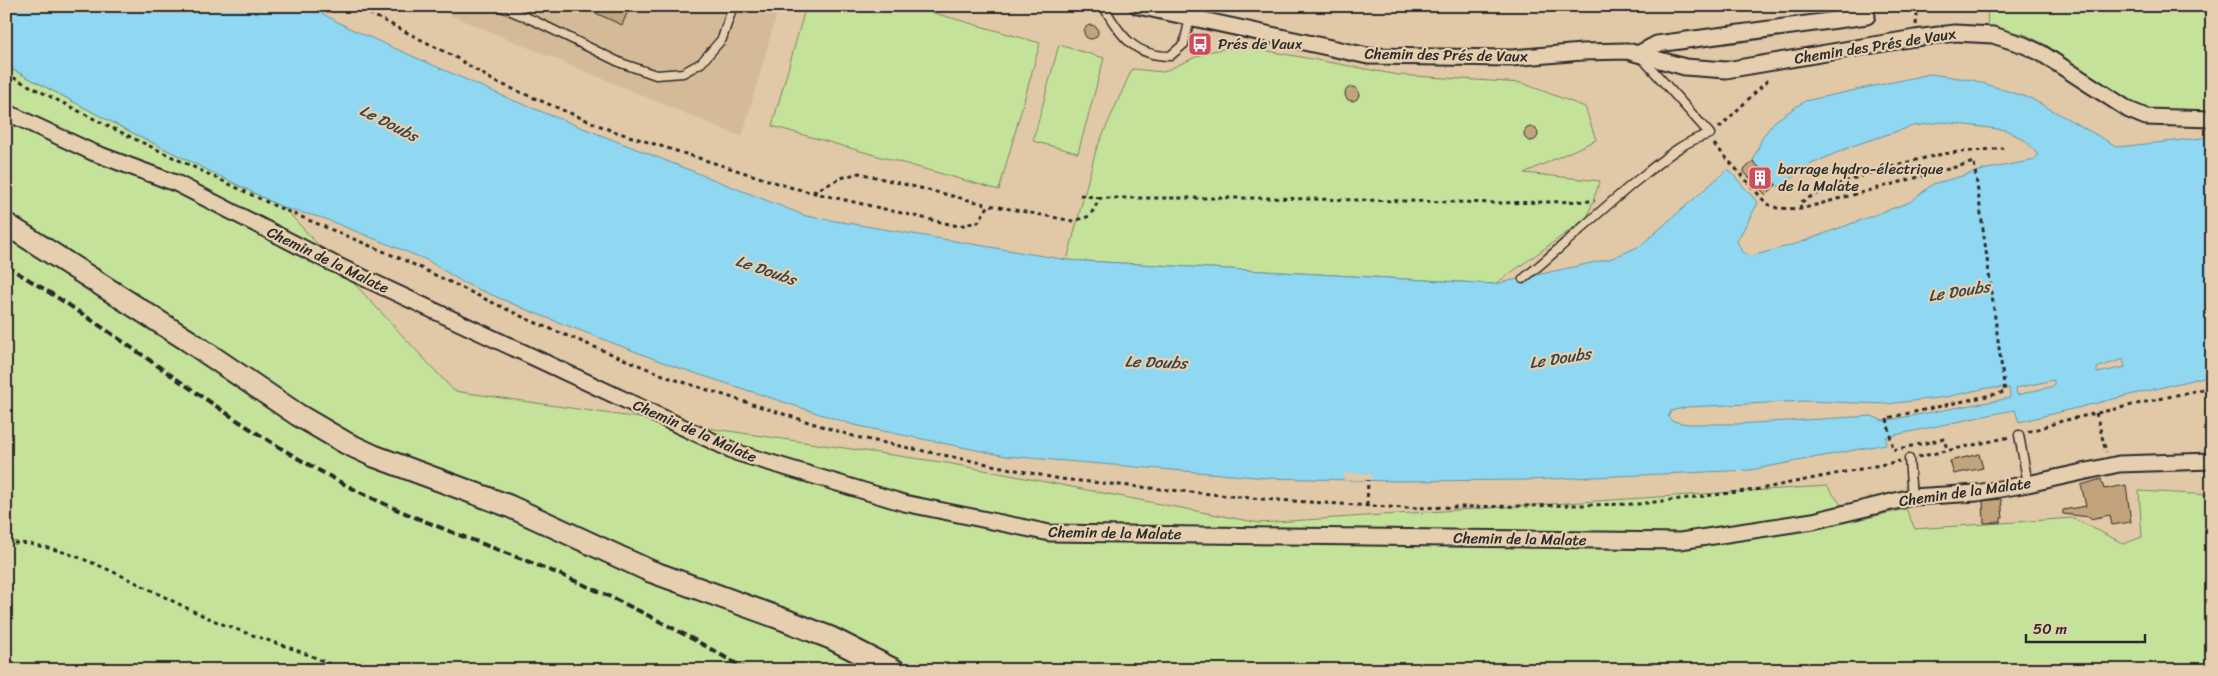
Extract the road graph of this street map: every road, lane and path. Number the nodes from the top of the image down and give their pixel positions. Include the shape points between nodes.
1 (355, 6) edge
2 (499, 6) edge
3 (733, 6) edge
4 (1103, 6) edge
5 (1138, 6) edge
6 (1867, 16) dead end
7 (1190, 18) junction
8 (1638, 54) junction
9 (1788, 59) junction
10 (6, 74) edge
11 (6, 112) edge
12 (2212, 119) edge
13 (1710, 134) junction
14 (2003, 148) dead end
15 (812, 193) junction
16 (1080, 195) dead end
17 (1100, 198) junction
18 (1612, 200) junction
19 (989, 205) junction
20 (1801, 210) junction
21 (6, 224) edge
22 (1523, 279) dead end
23 (2212, 387) edge
24 (2096, 414) junction
25 (2020, 435) junction
26 (1947, 449) junction
27 (1909, 460) junction
28 (2212, 461) edge
29 (2110, 466) junction
30 (1368, 480) dead end
31 (2028, 484) junction
32 (1912, 497) junction
33 (1367, 505) junction
34 (6, 544) edge
35 (341, 670) edge
36 (894, 670) edge

1 - 15 path via 455,57 494,81 610,130
2 - 3 lane via 620,63 656,75 683,73 701,63 722,40
4 - 7 lane via 1117,28 1136,48 1153,56 1170,56 1184,44
5 - 7 street, Chemin des Prés de Vaux
6 - 8 street, Chemin des Prés de Vaux via 1657,44
7 - 8 street, Chemin des Prés de Vaux via 1368,56 1512,58 1627,51
8 - 9 street, Chemin des Prés de Vaux via 1685,67 1726,70
8 - 13 lane
9 - 12 street, Chemin des Prés de Vaux via 1955,33 1993,36 2041,53 2137,114
9 - 13 path via 1722,126
10 - 33 path, Chemin de la Malate via 275,206 404,260 529,320 670,378 856,437 1060,479 1261,499
11 - 32 street, Chemin de la Malate via 92,152 178,184 332,263 738,453 904,503 1050,534 1680,541 1813,521
13 - 18 lane via 1697,137 1671,153
13 - 20 path via 1714,146 1768,204
14 - 20 path via 1934,156 1874,173 1808,198 1800,203
15 - 19 path via 859,173
15 - 19 path via 958,226 978,222
16 - 17 path
17 - 18 path via 1500,203
17 - 19 path via 1090,216 1073,220
18 - 22 lane
20 - 26 path via 1974,162 2006,392 1887,418 1893,450 1944,439
21 - 36 main road via 346,443 509,506 650,571 822,635
23 - 24 path, Chemin de la Malate
24 - 25 path, Chemin de la Malate
24 - 29 path
25 - 26 path, Chemin de la Malate
25 - 31 lane
26 - 27 path, Chemin de la Malate
27 - 32 lane
27 - 33 path, Chemin de la Malate via 1755,490 1638,504 1403,508
28 - 29 street, Chemin de la Malate
29 - 31 street, Chemin de la Malate
30 - 33 path
31 - 32 street, Chemin de la Malate via 1977,493
34 - 35 path via 21,543 54,550 100,567 213,620

